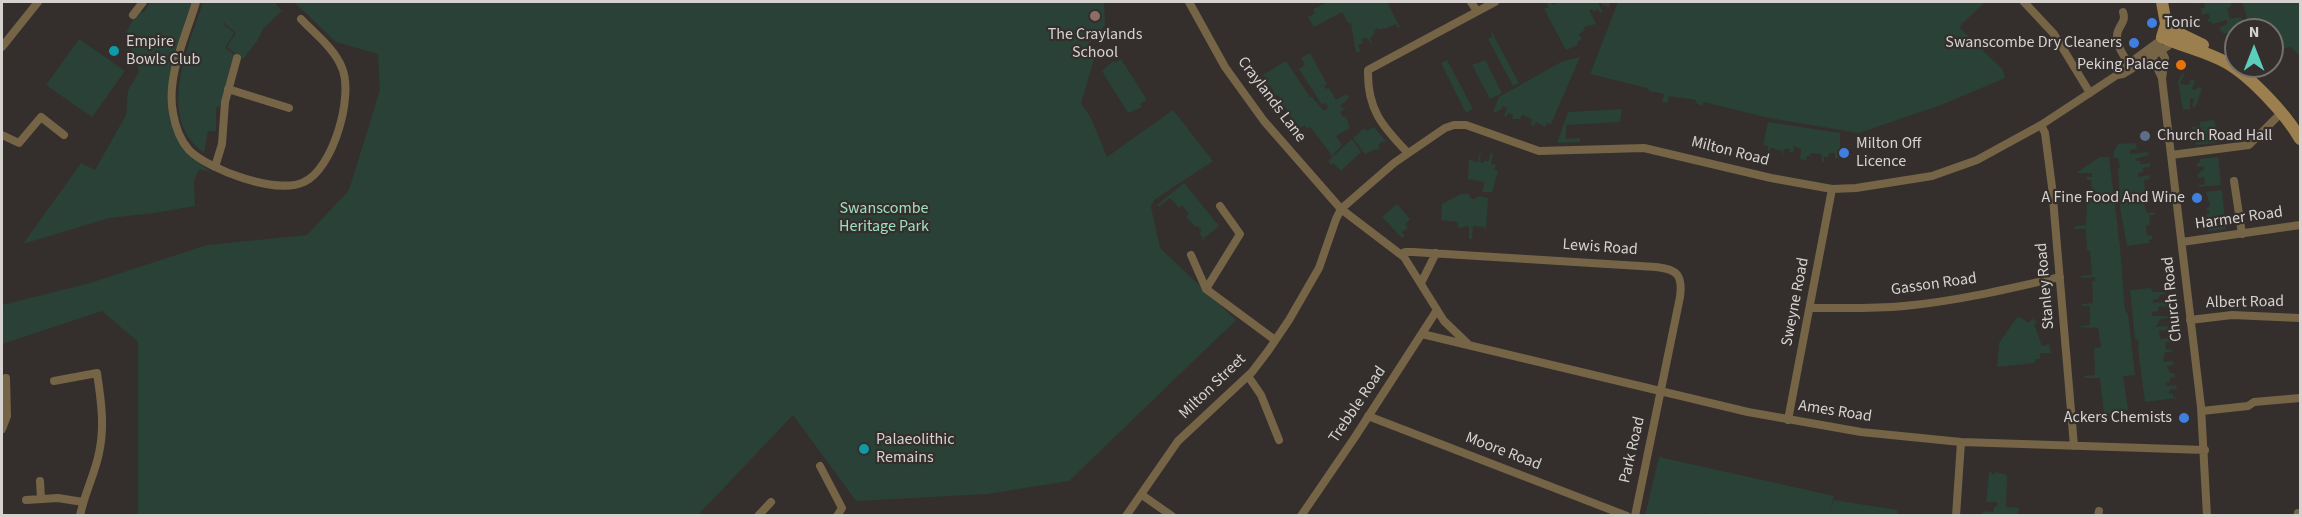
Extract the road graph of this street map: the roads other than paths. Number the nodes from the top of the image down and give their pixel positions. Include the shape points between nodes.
1 (38, 2) edge
2 (143, 2) edge
3 (196, 2) edge
4 (1188, 2) edge
5 (1472, 2) edge
6 (1495, 2) edge
7 (2024, 2) edge
8 (2163, 2) edge
9 (1477, 11) junction
10 (2123, 12) dead end
11 (133, 15) dead end
12 (301, 19) dead end
13 (2165, 38) junction
14 (2, 47) edge
15 (2151, 53) junction
16 (237, 58) dead end
17 (2129, 63) junction
18 (2117, 75) junction
19 (2162, 79) junction
20 (228, 89) junction
21 (2090, 93) junction
22 (289, 108) dead end
23 (2282, 112) junction
24 (2041, 125) junction
25 (2, 135) edge
26 (64, 135) dead end
27 (2301, 139) edge
28 (1407, 152) junction
29 (2171, 155) junction
30 (215, 167) junction
31 (2234, 181) dead end
32 (1832, 189) junction
33 (1220, 206) dead end
34 (1341, 209) junction
35 (2301, 225) edge
36 (2242, 234) junction
37 (2182, 242) junction
38 (1436, 253) junction
39 (1401, 254) junction
40 (1191, 255) dead end
41 (2060, 277) junction
42 (1421, 283) junction
43 (1206, 290) junction
44 (1811, 308) junction
45 (1437, 310) junction
46 (2301, 318) edge
47 (2190, 320) junction
48 (1422, 334) junction
49 (1275, 340) junction
50 (1469, 345) junction
51 (1248, 376) junction
52 (6, 378) dead end
53 (54, 381) dead end
54 (1662, 391) junction
55 (2301, 398) edge
56 (2202, 411) junction
57 (1368, 416) junction
58 (1788, 420) junction
59 (2, 429) edge
60 (1279, 440) dead end
61 (1961, 442) junction
62 (2074, 446) junction
63 (2205, 450) junction
64 (820, 466) dead end
65 (40, 482) dead end
66 (1142, 495) junction
67 (41, 499) junction
68 (26, 500) dead end
69 (83, 502) junction
70 (771, 502) dead end
71 (1304, 515) edge
72 (80, 516) edge
73 (758, 516) edge
74 (837, 516) edge
75 (1126, 516) edge
76 (1172, 516) edge
77 (1627, 516) edge
78 (1635, 516) edge
79 (1956, 516) edge
80 (2207, 516) edge

1 - 14 street
2 - 11 street
3 - 30 street via 175,73 172,109 188,148
4 - 34 street, Craylands Lane via 1225,67 1259,115
5 - 9 street
6 - 9 street
7 - 21 street via 2054,34
8 - 13 main road
9 - 28 street via 1368,70 1377,116
10 - 17 street via 2125,19 2117,39
12 - 30 street via 336,57 346,81 345,105 324,165 304,182 286,186
13 - 15 street, Milton Road
13 - 19 street, Church Road
13 - 23 main road via 2225,63
15 - 17 street, Milton Road
15 - 18 street, Milton Road
15 - 19 street, Church Road
16 - 20 street
17 - 18 street, Milton Road
18 - 21 street, Milton Road
19 - 29 street, Church Road
20 - 22 street
20 - 30 street via 222,144
21 - 24 street, Milton Road
23 - 27 main road
23 - 29 street via 2249,145
24 - 32 street, Milton Road via 1986,156 1941,174
24 - 41 street, Stanley Road via 2048,153
25 - 26 street via 19,143 41,117
28 - 32 street, Milton Road via 1445,128 1460,124 1539,151 1644,148
28 - 34 street, Milton Road
29 - 37 street, Church Road
31 - 36 street
32 - 44 street, Sweyne Road
33 - 43 street via 1240,234
34 - 39 street, Ames Road
34 - 49 street, Milton Street via 1319,268
35 - 36 street, Harmer Road
36 - 37 street, Harmer Road
37 - 47 street, Church Road
38 - 39 street, Lewis Road
38 - 42 street
38 - 54 street, Lewis Road via 1674,270 1681,291
39 - 42 street, Ames Road
40 - 43 street
41 - 44 street, Gasson Road via 1923,304
41 - 62 street, Stanley Road
42 - 45 street, Ames Road
43 - 49 street
44 - 58 street, Sweyne Road
45 - 48 street, Trebble Road
45 - 50 street, Ames Road
46 - 47 street, Albert Road via 2232,315
47 - 56 street, Church Road
48 - 50 street, Ames Road
48 - 57 street, Trebble Road
49 - 51 street, Milton Street
50 - 54 street, Ames Road
51 - 60 street via 1262,395
51 - 66 street, Milton Street via 1178,441
52 - 59 street via 7,416
53 - 69 street via 98,373 102,437
54 - 58 street, Ames Road
54 - 78 street, Park Road
55 - 56 street
56 - 63 street, Church Road
57 - 71 street, Trebble Road
57 - 77 street, Moore Road
58 - 61 street, Ames Road
61 - 62 street, Ames Road
61 - 79 street
62 - 63 street, Ames Road
63 - 80 street, Church Road
64 - 74 street via 842,508
65 - 67 street
66 - 75 street, Milton Street
66 - 76 street
67 - 68 street
67 - 69 street
69 - 72 street
70 - 73 street

